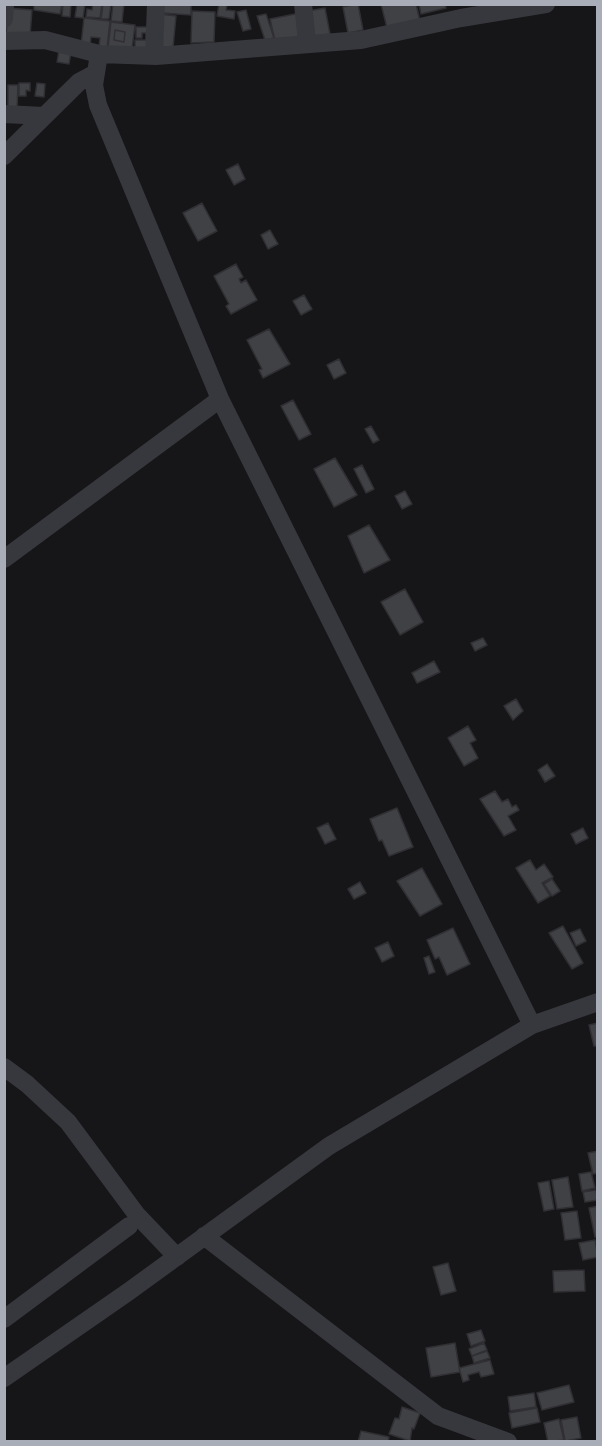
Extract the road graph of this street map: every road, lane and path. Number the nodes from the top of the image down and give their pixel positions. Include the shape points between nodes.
1 (5, 4) edge
2 (156, 4) edge
3 (303, 4) edge
4 (546, 4) edge
5 (4, 19) edge
6 (4, 41) edge
7 (307, 42) junction
8 (99, 54) junction
9 (154, 56) junction
10 (96, 72) junction
11 (4, 114) edge
12 (44, 116) junction
13 (4, 156) edge
14 (220, 399) junction
15 (4, 559) edge
16 (597, 1002) edge
17 (532, 1025) junction
18 (4, 1067) edge
19 (129, 1226) dead end
20 (204, 1236) junction
21 (177, 1257) junction
22 (4, 1319) edge
23 (4, 1378) edge
24 (508, 1442) edge

1 - 5 street
2 - 9 street
3 - 7 street
4 - 7 street via 361,40 310,45
6 - 8 street via 45,39
7 - 9 street
8 - 9 street
8 - 10 street
10 - 12 street via 79,82
10 - 14 street via 98,105
11 - 12 street
12 - 13 street
14 - 15 street
14 - 17 street
16 - 17 street
17 - 20 street via 329,1146
18 - 21 street via 68,1122 137,1215
19 - 22 street
20 - 21 street
20 - 24 street via 438,1416
21 - 23 street

